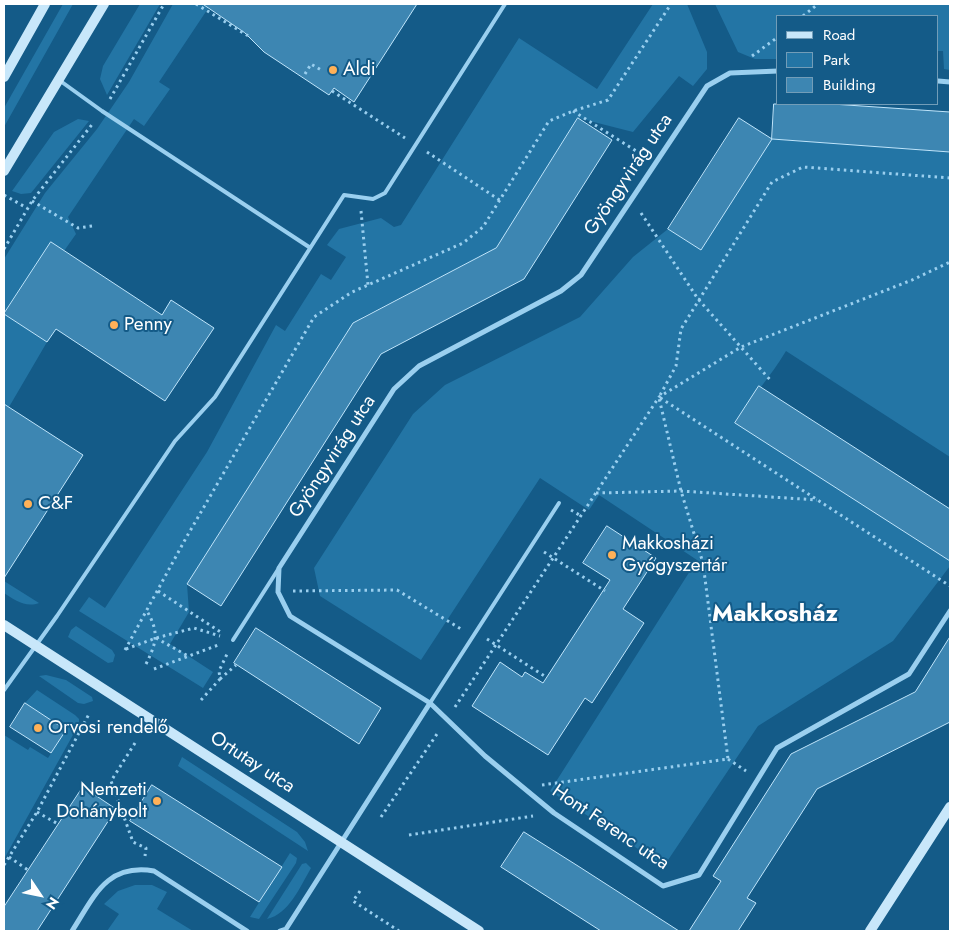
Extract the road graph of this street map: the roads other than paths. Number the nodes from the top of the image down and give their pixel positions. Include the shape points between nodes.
1 (45, 4) edge
2 (104, 4) edge
3 (505, 4) edge
4 (776, 71) edge
5 (4, 77) edge
6 (59, 80) junction
7 (4, 171) edge
8 (309, 247) junction
9 (559, 503) dead end
10 (279, 568) junction
11 (950, 610) edge
12 (4, 625) edge
13 (233, 640) road end
14 (36, 645) junction
15 (4, 690) edge
16 (430, 703) junction
17 (950, 807) edge
18 (341, 842) junction
19 (72, 931) edge
20 (247, 931) edge
21 (280, 931) edge
22 (480, 931) edge
23 (870, 931) edge

1 - 5 street
2 - 6 street
3 - 8 lane via 385,193 373,199 344,195
4 - 10 street, Gyöngyvirág utca via 730,73 707,86 581,275 561,291 419,366 394,389
6 - 7 street
6 - 8 lane via 102,112
8 - 14 lane via 215,397 175,441
9 - 16 lane
10 - 13 lane
10 - 16 street via 278,592 290,616
11 - 16 street, Hont Ferenc utca via 909,674 777,748 699,875 663,886 522,788
12 - 14 street, Ortutay utca
14 - 15 lane
14 - 18 street, Ortutay utca
16 - 18 street
17 - 23 street
18 - 21 street via 286,929
18 - 22 street, Ortutay utca
19 - 20 street via 110,877 142,869 154,871

